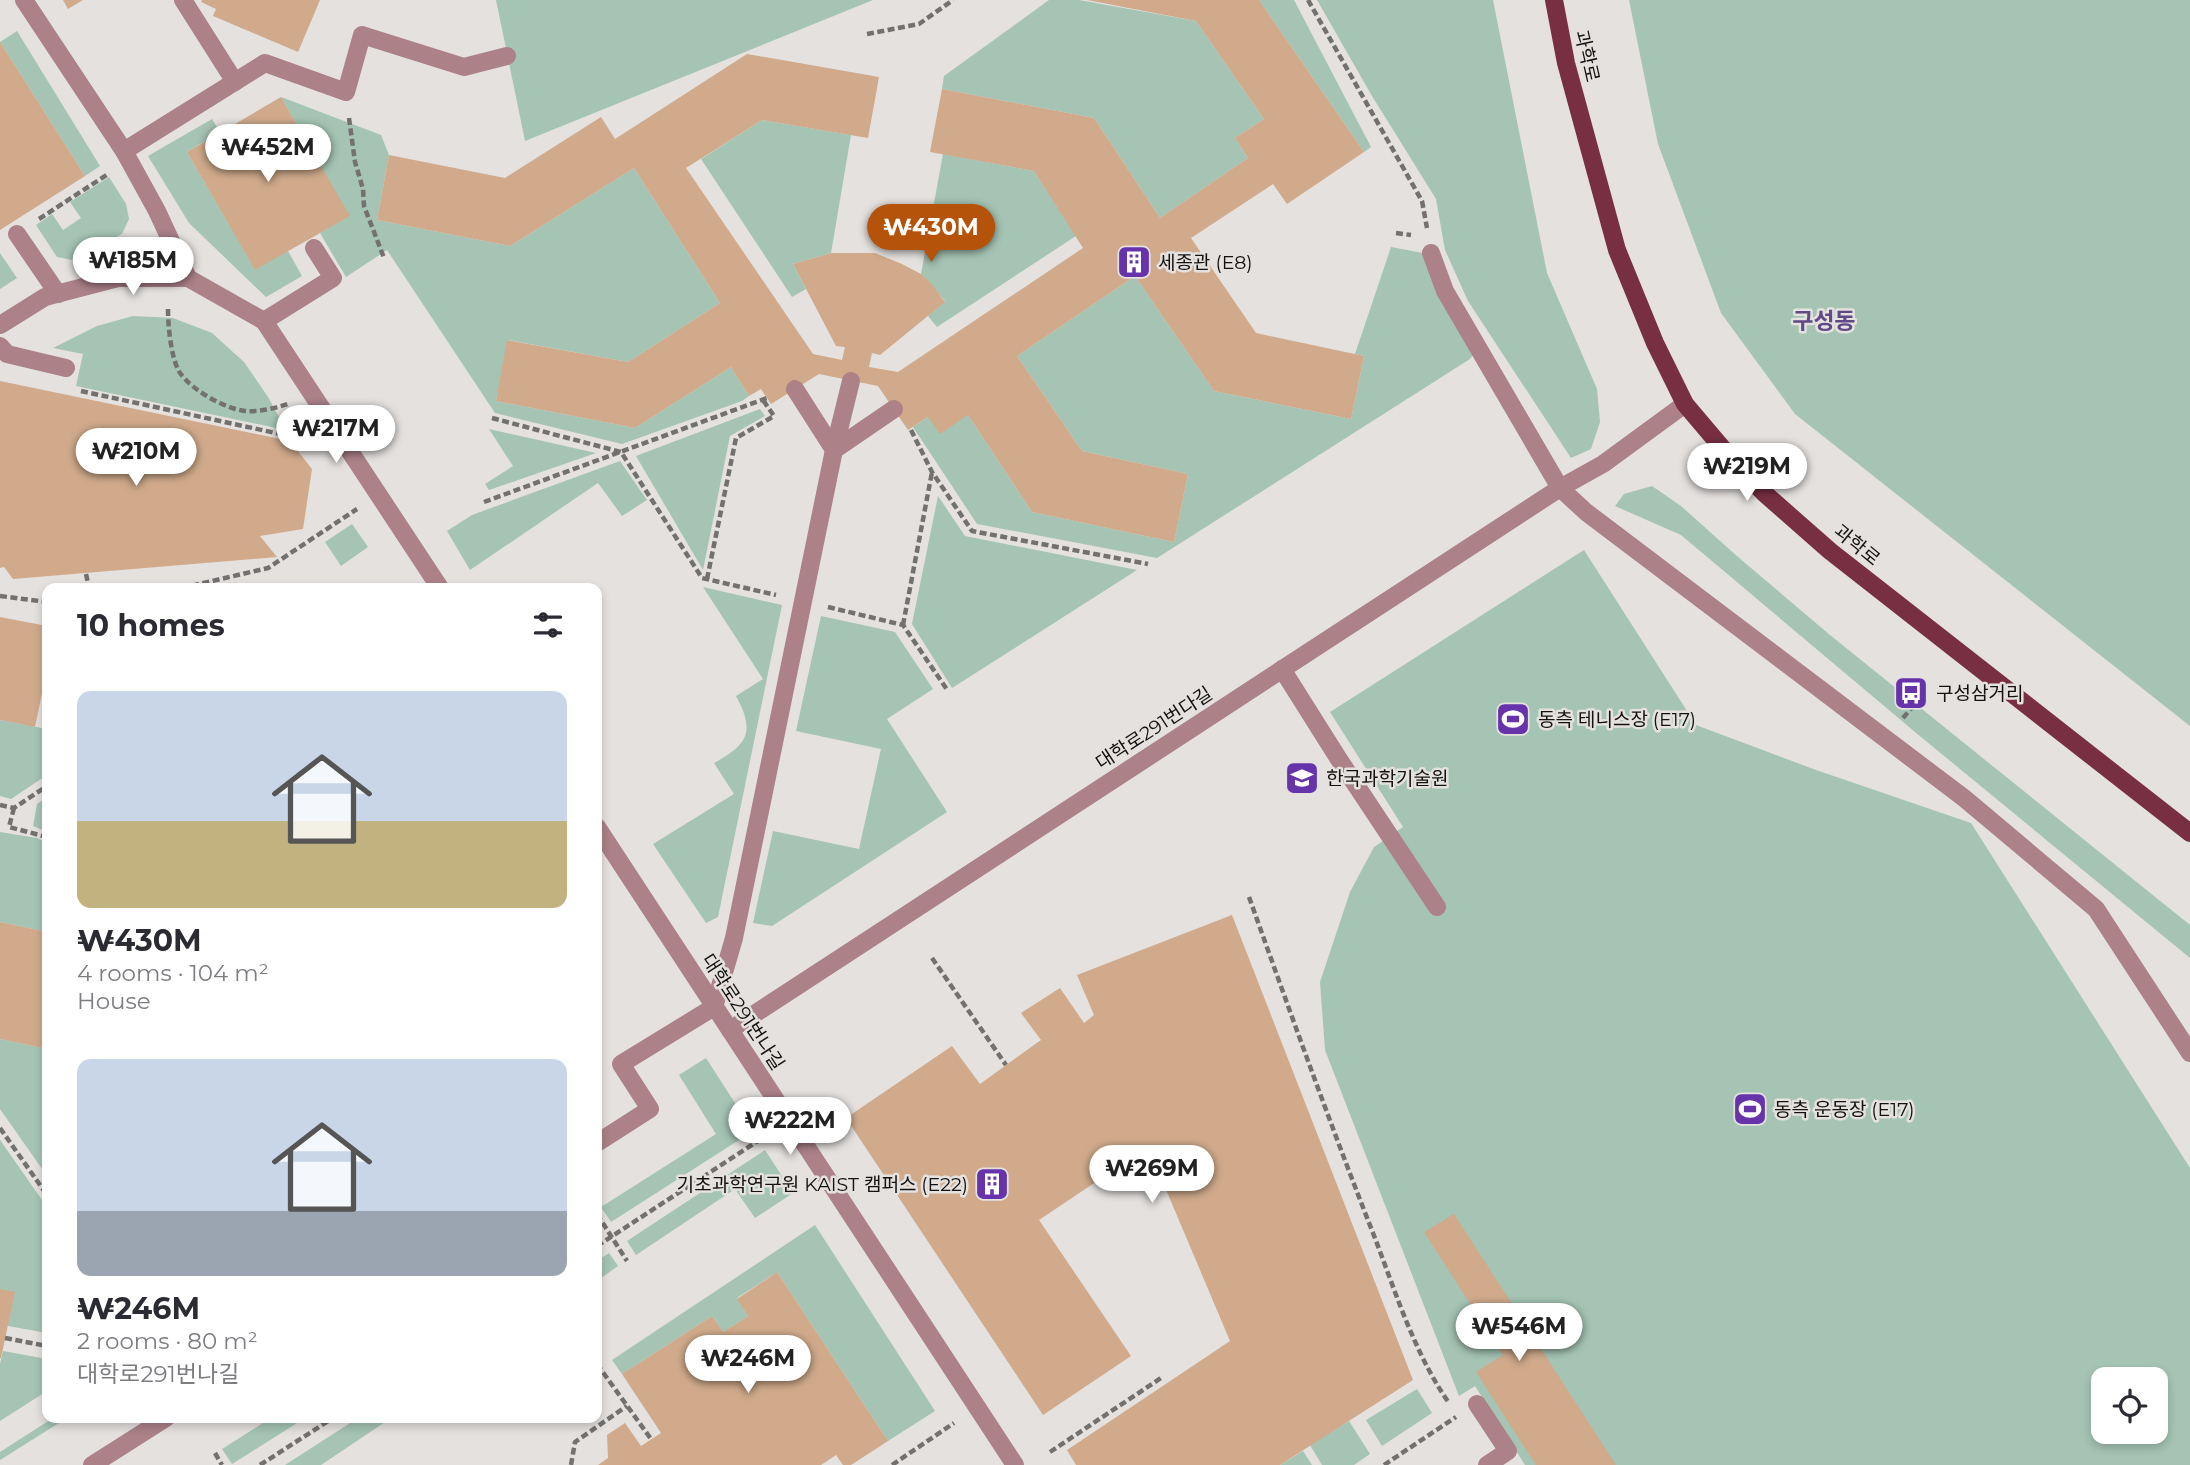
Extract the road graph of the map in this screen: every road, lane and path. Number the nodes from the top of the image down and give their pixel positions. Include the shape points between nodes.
1 (24, 0) edge
2 (183, 0) edge
3 (953, 0) edge
4 (1308, 0) edge
5 (1554, 0) edge
6 (867, 34) dead end
7 (508, 56) dead end
8 (235, 82) junction
9 (346, 92) junction
10 (124, 151) junction
11 (18, 234) joint
12 (314, 248) dead end
13 (1432, 253) joint
14 (384, 258) dead end
15 (188, 278) junction
16 (58, 294) junction
17 (169, 309) dead end
18 (264, 321) junction
19 (0, 325) edge
20 (0, 346) edge
21 (66, 368) dead end
22 (851, 381) dead end
23 (75, 389) dead end
24 (795, 389) dead end
25 (289, 403) dead end
26 (1685, 404) junction
27 (894, 409) dead end
28 (492, 418) dead end
29 (911, 433) dead end
30 (315, 442) dead end
31 (834, 450) junction
32 (621, 452) junction
33 (932, 472) junction
34 (1560, 488) junction
35 (484, 502) dead end
36 (359, 507) dead end
37 (1148, 564) dead end
38 (86, 574) dead end
39 (707, 579) junction
40 (88, 583) edge
41 (204, 583) edge
42 (437, 583) edge
43 (0, 596) edge
44 (785, 597) dead end
45 (42, 601) edge
46 (824, 606) dead end
47 (903, 625) junction
48 (1282, 669) junction
49 (948, 691) dead end
50 (1920, 698) dead end
51 (1895, 727) dead end
52 (42, 789) edge
53 (0, 805) edge
54 (13, 808) junction
55 (2190, 833) edge
56 (42, 835) edge
57 (602, 835) edge
58 (1249, 897) dead end
59 (1437, 907) dead end
60 (932, 958) dead end
61 (714, 1007) junction
62 (730, 1030) junction
63 (2190, 1052) edge
64 (1006, 1065) dead end
65 (0, 1128) edge
66 (767, 1135) dead end
67 (602, 1140) edge
68 (42, 1188) edge
69 (602, 1222) edge
70 (611, 1237) junction
71 (602, 1243) edge
72 (627, 1261) dead end
73 (5, 1338) dead end
74 (42, 1345) edge
75 (602, 1371) edge
76 (1161, 1378) dead end
77 (1476, 1404) dead end
78 (627, 1406) junction
79 (158, 1423) edge
80 (324, 1423) edge
81 (955, 1423) dead end
82 (651, 1439) dead end
83 (1050, 1452) dead end
84 (215, 1453) dead end
85 (92, 1465) edge
86 (222, 1465) edge
87 (260, 1465) edge
88 (571, 1465) edge
89 (891, 1465) edge
90 (1015, 1465) edge
91 (1384, 1465) edge
92 (1487, 1465) edge

1 - 10 street
2 - 8 street
3 - 6 path via 919,24
4 - 13 path via 1422,201
5 - 26 main road, 과학로 via 1566,63 1617,250
7 - 9 street via 464,67 362,36
8 - 9 street via 265,63
8 - 10 street
9 - 14 path via 364,206
10 - 11 path via 107,176
10 - 15 street
11 - 16 street
12 - 18 street via 333,278
13 - 34 street via 1445,291
15 - 16 street via 118,278
15 - 18 street
16 - 19 street
17 - 25 path via 169,339 180,373 206,397 245,411
18 - 42 street
20 - 21 street via 7,354
22 - 31 street
23 - 30 path
24 - 31 street
26 - 34 street, 대학로291번다길 via 1603,464
26 - 55 main road, 과학로 via 1763,493 1830,551
27 - 31 street
28 - 32 path
29 - 33 path
31 - 61 street via 734,937
32 - 35 path
32 - 39 path via 702,578
32 - 39 path via 765,399 774,416 736,438
33 - 37 path via 972,531
33 - 47 path
34 - 48 street, 대학로291번다길
34 - 63 street via 1964,798 2096,909
36 - 41 path via 268,568
38 - 40 path
39 - 44 path
43 - 45 path
46 - 47 path
47 - 49 path
48 - 59 street
48 - 62 street, 대학로291번다길
50 - 51 path
52 - 54 path
53 - 54 path
54 - 56 path via 9,827
57 - 61 street, 대학로291번나길
58 - 91 path via 1408,1324 1437,1386 1458,1415
60 - 64 path
61 - 62 street, 대학로291번나길
61 - 67 street via 621,1064 650,1109
62 - 90 street, 대학로291번나길
65 - 68 path
66 - 70 path
69 - 70 path
70 - 71 path
70 - 72 path
73 - 74 path
75 - 78 path
76 - 83 path
77 - 92 street via 1508,1451
78 - 82 path
78 - 88 path via 575,1442
79 - 85 street
80 - 87 path
81 - 89 path
84 - 86 path

